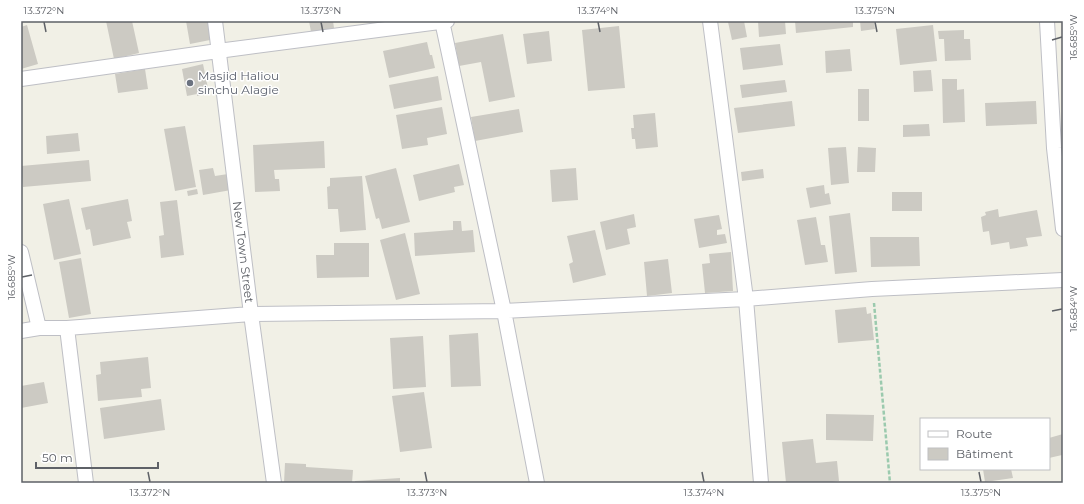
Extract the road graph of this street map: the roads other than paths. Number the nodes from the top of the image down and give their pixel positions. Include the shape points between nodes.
1 (215, 21) edge
2 (444, 21) edge
3 (710, 21) edge
4 (1047, 21) edge
5 (218, 50) junction
6 (21, 79) edge
7 (1063, 229) edge
8 (21, 252) edge
9 (1063, 280) edge
10 (746, 299) junction
11 (504, 311) junction
12 (251, 314) junction
13 (39, 328) junction
14 (67, 328) junction
15 (21, 331) edge
16 (86, 483) edge
17 (274, 483) edge
18 (538, 483) edge
19 (761, 483) edge

1 - 5 street, New Town Street
2 - 5 street
2 - 11 street
3 - 10 street
4 - 7 street via 1054,148
5 - 6 street
5 - 12 street, New Town Street
8 - 13 street
9 - 10 street via 872,289
10 - 11 street
10 - 19 street
11 - 12 street
11 - 18 street
12 - 14 street
12 - 17 street, New Town Street
13 - 14 street
13 - 15 street
14 - 16 street

